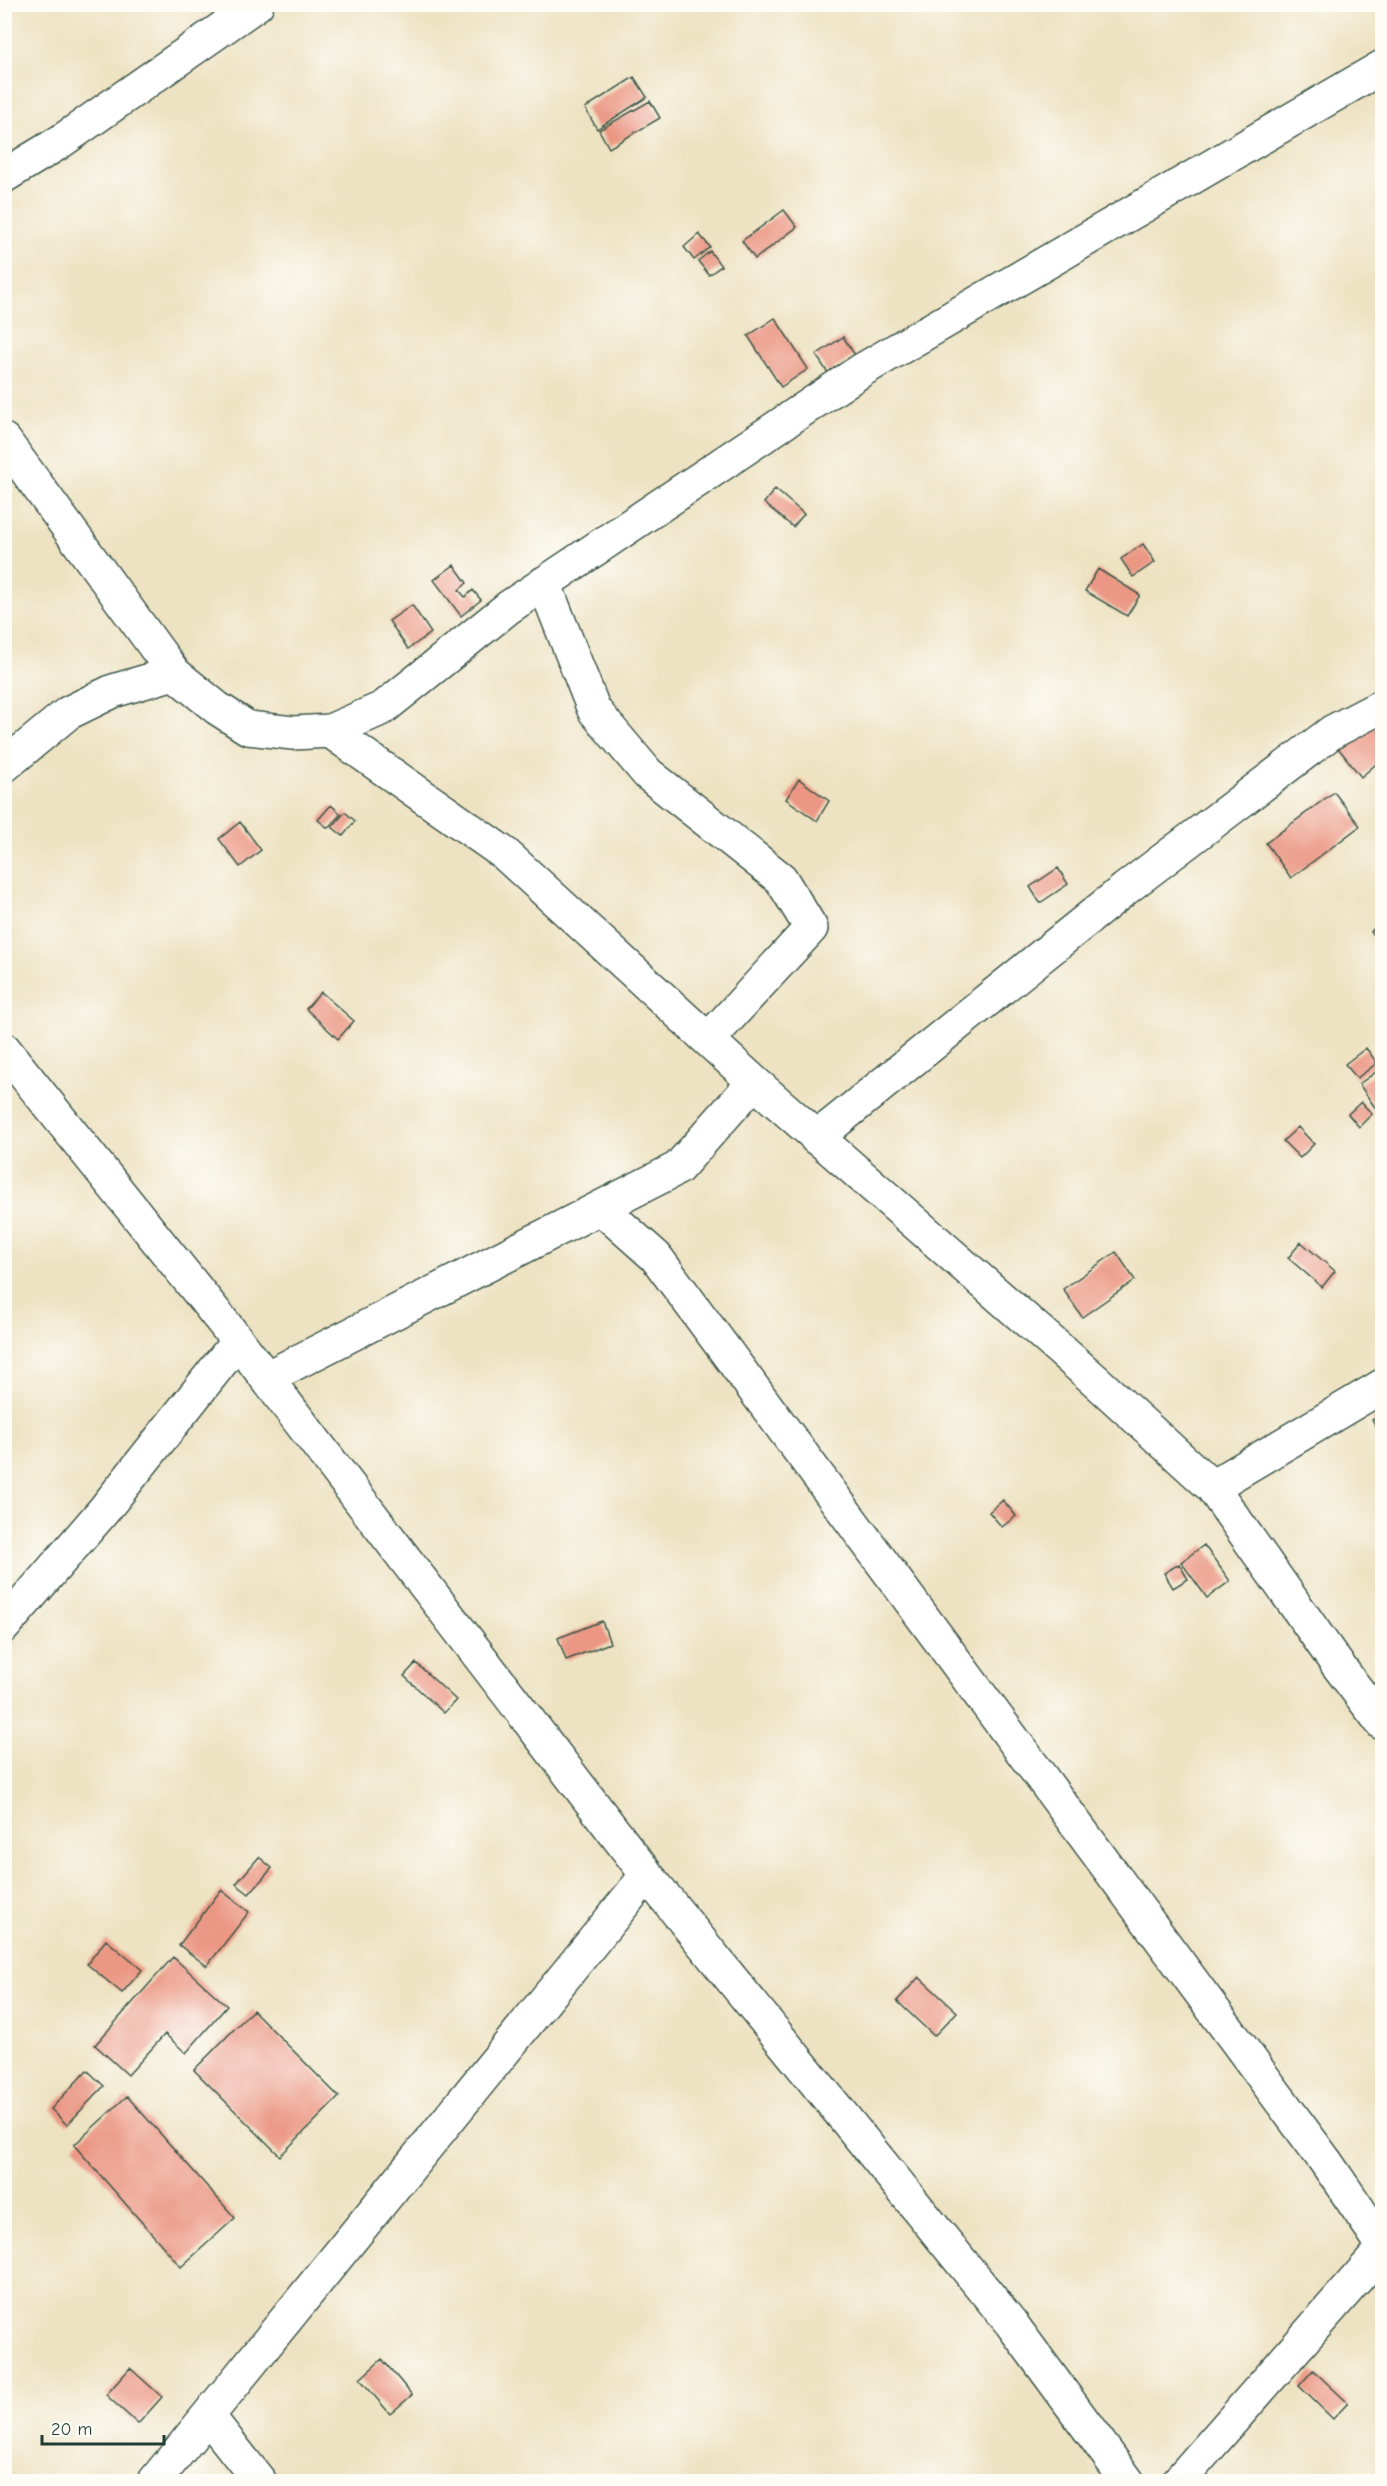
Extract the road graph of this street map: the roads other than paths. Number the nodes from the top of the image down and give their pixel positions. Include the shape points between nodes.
1 (257, 4) edge
2 (1383, 67) edge
3 (4, 176) edge
4 (4, 440) edge
5 (544, 583) junction
6 (174, 673) junction
7 (1383, 706) edge
8 (330, 731) junction
9 (4, 766) edge
10 (708, 1040) junction
11 (4, 1049) edge
12 (754, 1082) junction
13 (816, 1138) junction
14 (601, 1208) junction
15 (238, 1341) junction
16 (266, 1378) junction
17 (1383, 1386) edge
18 (1212, 1487) junction
19 (4, 1626) edge
20 (1383, 1723) edge
21 (647, 1875) junction
22 (1383, 2244) edge
23 (1383, 2250) edge
24 (208, 2416) junction
25 (154, 2481) edge
26 (260, 2481) edge
27 (1128, 2481) edge
28 (1178, 2481) edge

1 - 3 street
2 - 5 street via 862,370
4 - 6 street
5 - 8 street via 382,708
5 - 10 street via 594,710 648,774 781,879 811,928
6 - 8 street via 248,728 293,733
6 - 9 street via 113,691 68,713
7 - 13 street via 1332,732 1125,889
8 - 10 street via 506,854
10 - 12 street
11 - 15 street
12 - 13 street
12 - 14 street via 678,1168
13 - 18 street
14 - 16 street
14 - 22 street via 656,1257
15 - 16 street
15 - 19 street via 104,1510
16 - 21 street
17 - 18 street
18 - 20 street
21 - 24 street
21 - 27 street via 1011,2323
23 - 28 street
24 - 25 street
24 - 26 street

